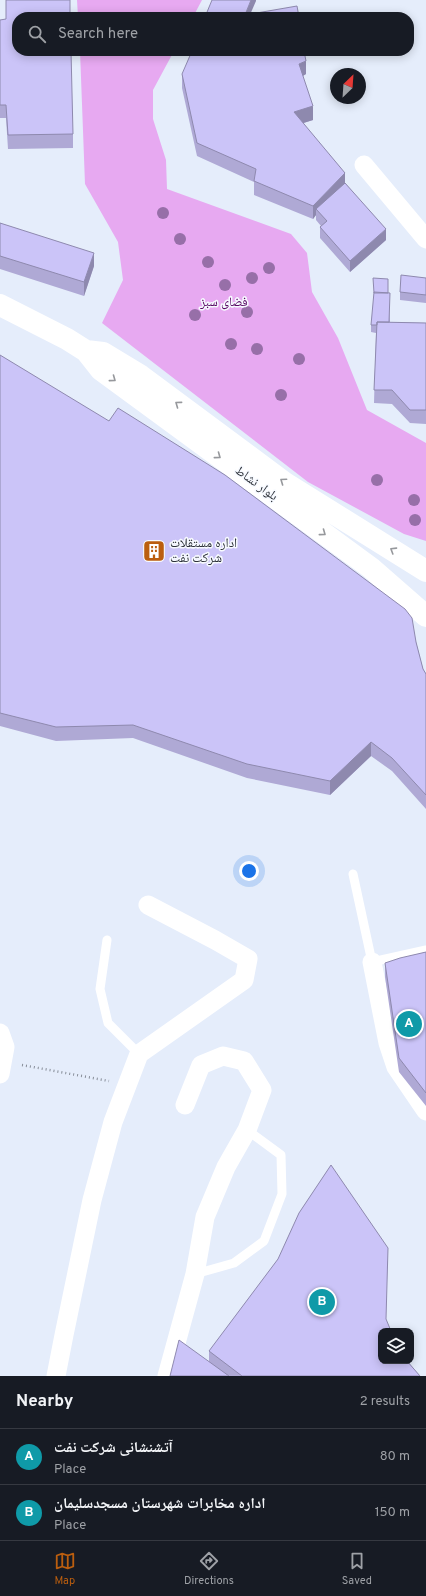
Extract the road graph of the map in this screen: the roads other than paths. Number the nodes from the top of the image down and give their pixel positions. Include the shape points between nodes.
1 (364, 165) dead end
2 (426, 239) edge
3 (0, 305) edge
4 (86, 351) junction
5 (426, 571) edge
6 (426, 616) edge
7 (353, 874) dead end
8 (148, 905) dead end
9 (107, 940) dead end
10 (426, 950) edge
11 (372, 962) junction
12 (0, 1033) edge
13 (139, 1054) junction
14 (1, 1068) edge
15 (185, 1105) dead end
16 (426, 1111) edge
17 (247, 1130) junction
18 (195, 1274) junction
19 (56, 1376) edge
20 (167, 1376) edge

1 - 2 street
3 - 4 main road, بلوار نشاط
5 -> 4 main road, بلوار نشاط via 286,483 141,376 102,353
4 -> 6 main road, بلوار نشاط via 101,370 371,568
7 - 11 lane
8 - 13 street via 248,959 244,980
9 - 13 lane via 100,989 108,1023
10 - 11 lane
11 - 16 street via 388,1043 396,1067
12 - 14 street via 5,1047
13 - 19 street via 113,1122 92,1200
15 - 17 street via 201,1065 223,1056 244,1061 262,1090
17 - 18 street via 226,1167 205,1218
17 - 18 lane via 281,1155 282,1194 264,1241 234,1263
18 - 20 street

